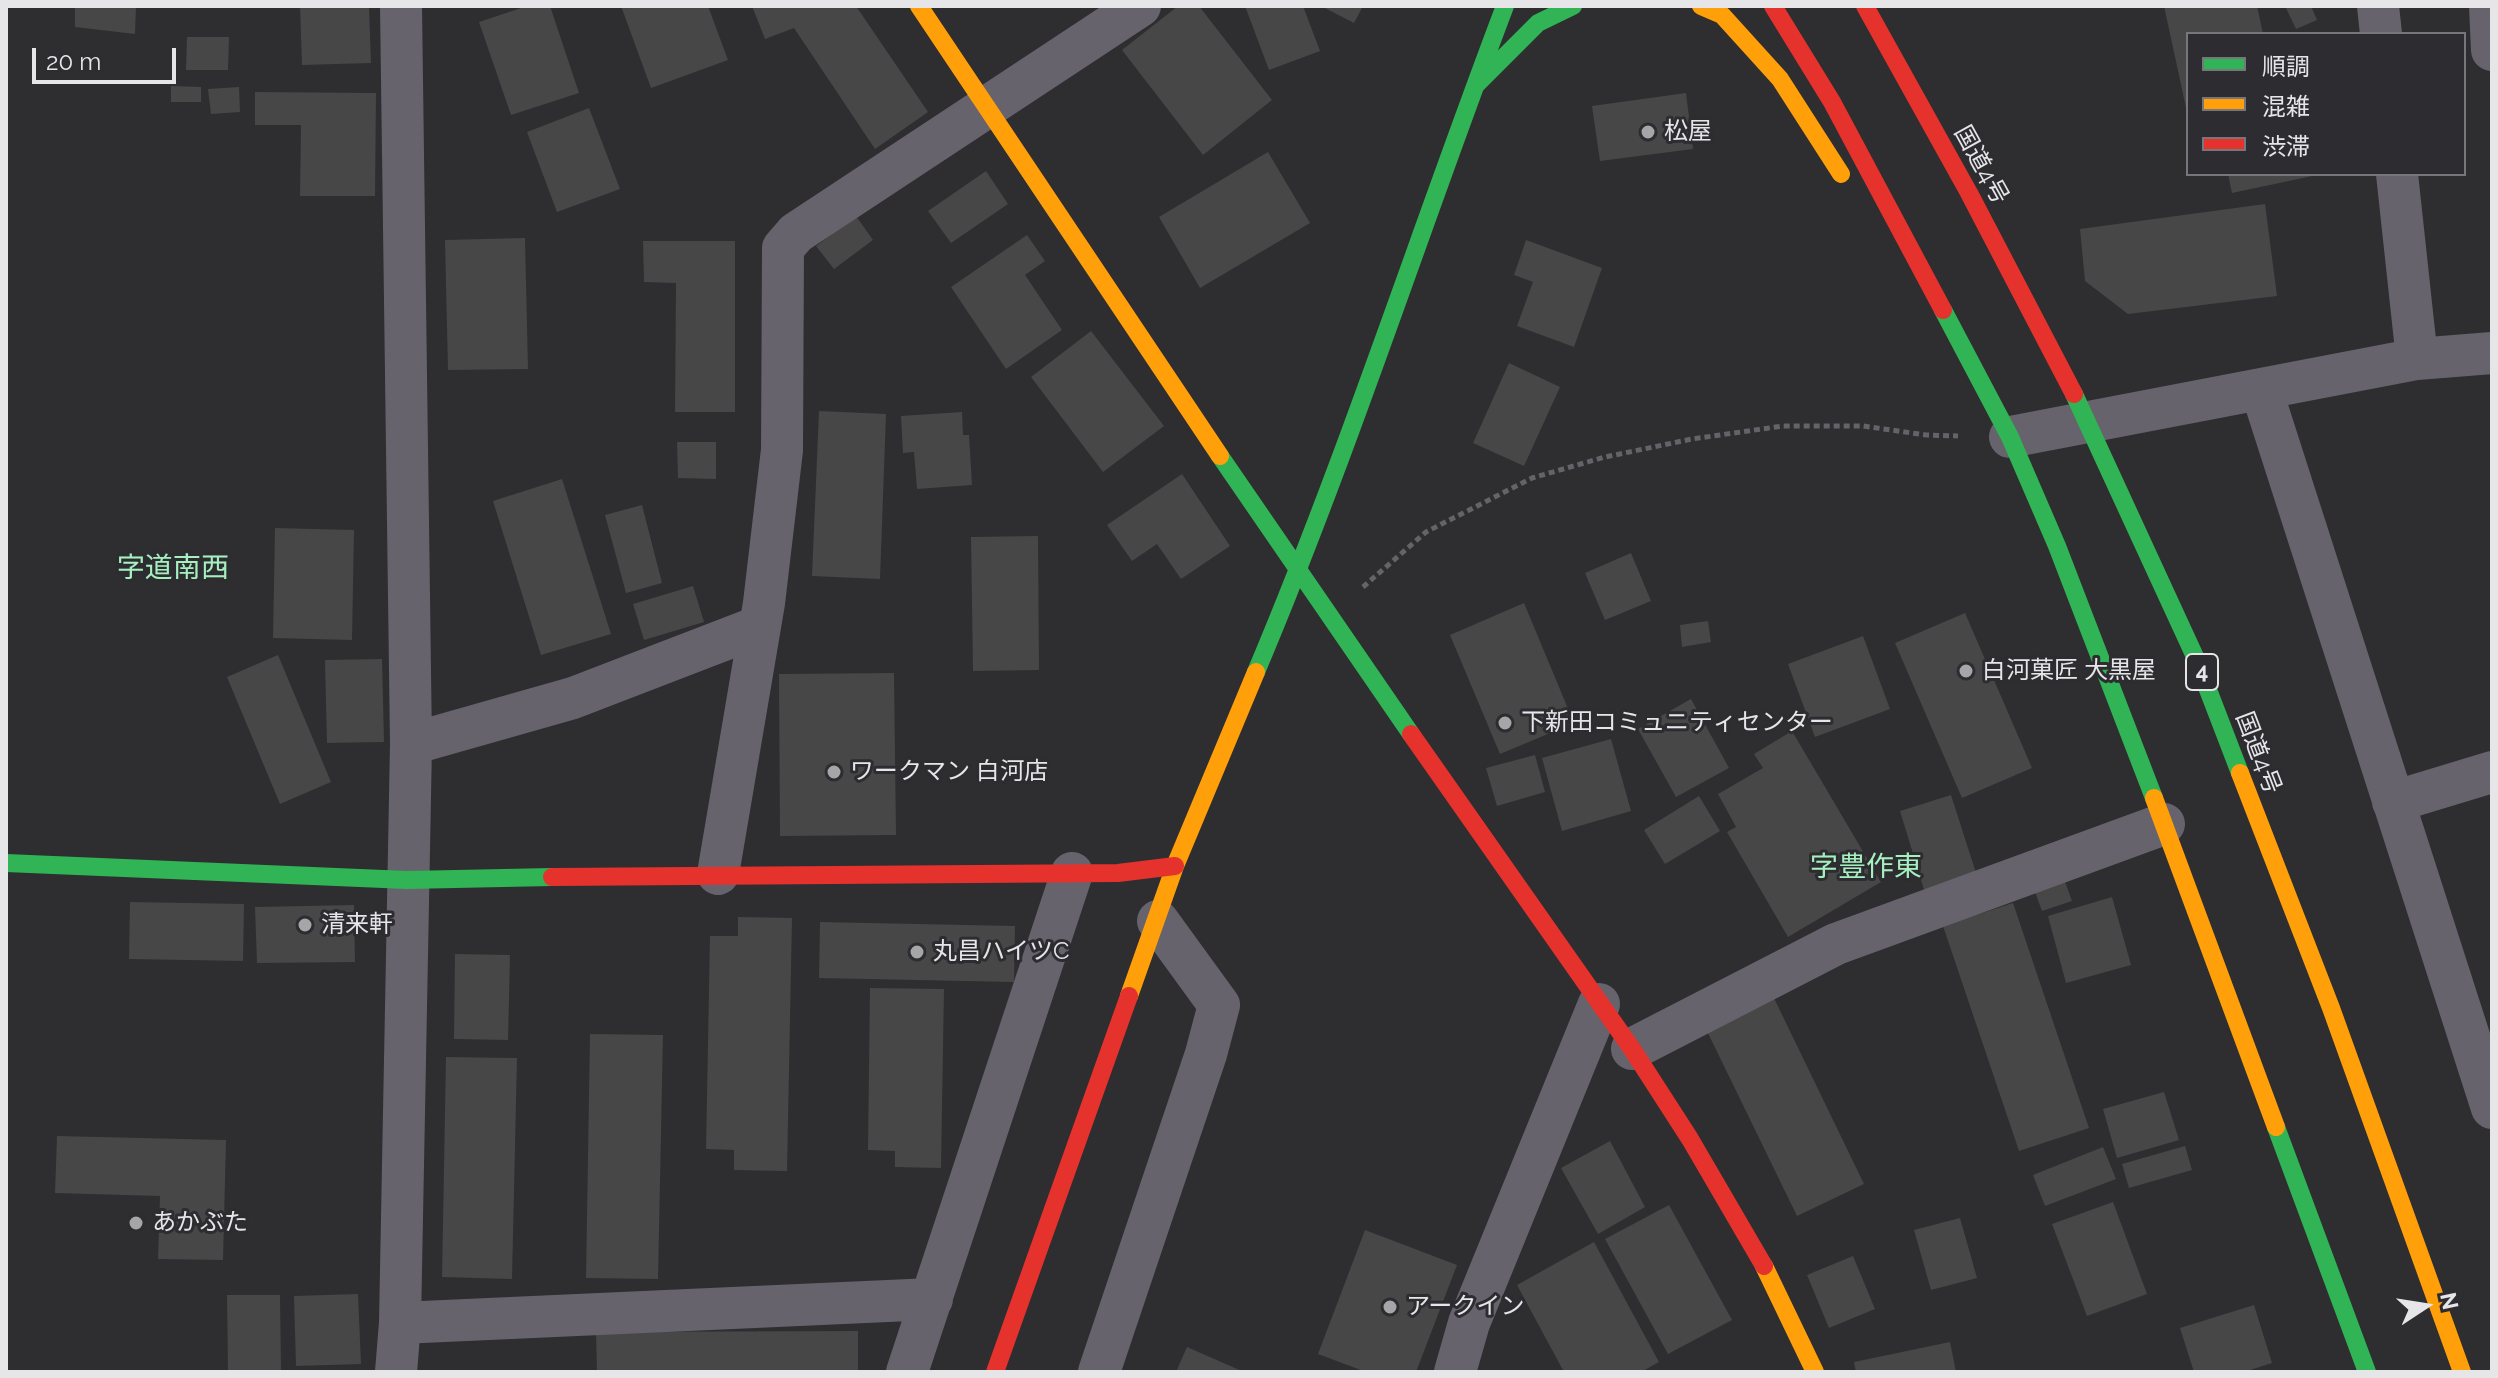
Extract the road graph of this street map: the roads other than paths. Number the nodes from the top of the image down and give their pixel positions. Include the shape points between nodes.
1 (401, 6) edge
2 (919, 6) edge
3 (1140, 6) edge
4 (1505, 6) edge
5 (1573, 6) edge
6 (1701, 6) edge
7 (1773, 6) edge
8 (1865, 6) edge
9 (2378, 6) edge
10 (2490, 6) edge
11 (2381, 32) edge
12 (2492, 50) edge
13 (1477, 84) junction
14 (985, 106) junction
15 (2397, 176) edge
16 (1848, 185) dead end
17 (1891, 251) dead end
18 (2492, 353) edge
19 (2417, 359) junction
20 (1977, 375) junction
21 (2261, 389) junction
22 (2089, 422) junction
23 (2010, 437) junction
24 (1298, 572) junction
25 (760, 626) junction
26 (411, 744) junction
27 (2492, 772) edge
28 (2393, 802) junction
29 (2164, 824) junction
30 (6, 863) edge
31 (1175, 866) junction
32 (1072, 873) junction
33 (718, 874) junction
34 (407, 880) junction
35 (1158, 921) junction
36 (1599, 1004) junction
37 (1632, 1049) junction
38 (2492, 1108) edge
39 (932, 1299) junction
40 (400, 1323) junction
41 (396, 1372) edge
42 (907, 1372) edge
43 (995, 1372) edge
44 (1099, 1372) edge
45 (1455, 1372) edge
46 (1815, 1372) edge
47 (2367, 1372) edge
48 (2462, 1372) edge

1 - 26 street
2 - 14 main road
3 - 14 street
4 - 13 main road
5 - 13 main road via 1538,23
6 - 16 main road via 1722,15 1780,79
7 - 20 main road via 1832,102
8 - 22 main road, 国道4号 / 4
9 - 11 street
10 - 12 street
13 - 24 main road
14 - 24 main road
14 - 25 street via 796,233 783,248 782,450
15 - 19 street
17 - 20 main road
18 - 19 street
19 - 21 street
20 - 23 main road
21 - 22 street
21 - 28 street
22 - 23 street
22 - 48 main road, 国道4号 / 4 via 2197,661 2331,1008
23 - 29 main road
24 - 31 main road
24 - 36 main road
25 - 26 street via 573,698
25 - 33 street
26 - 34 street
27 - 28 street
28 - 38 street
29 - 37 street via 1836,944
29 - 47 main road
30 - 34 main road
31 - 32 main road
31 - 35 main road
32 - 33 main road
32 - 39 street
33 - 34 main road
34 - 40 street
35 - 43 main road
35 - 44 street via 1219,1005
36 - 37 main road
36 - 45 street via 1469,1323
37 - 46 main road via 1774,1284
39 - 40 street
39 - 42 street
40 - 41 street

